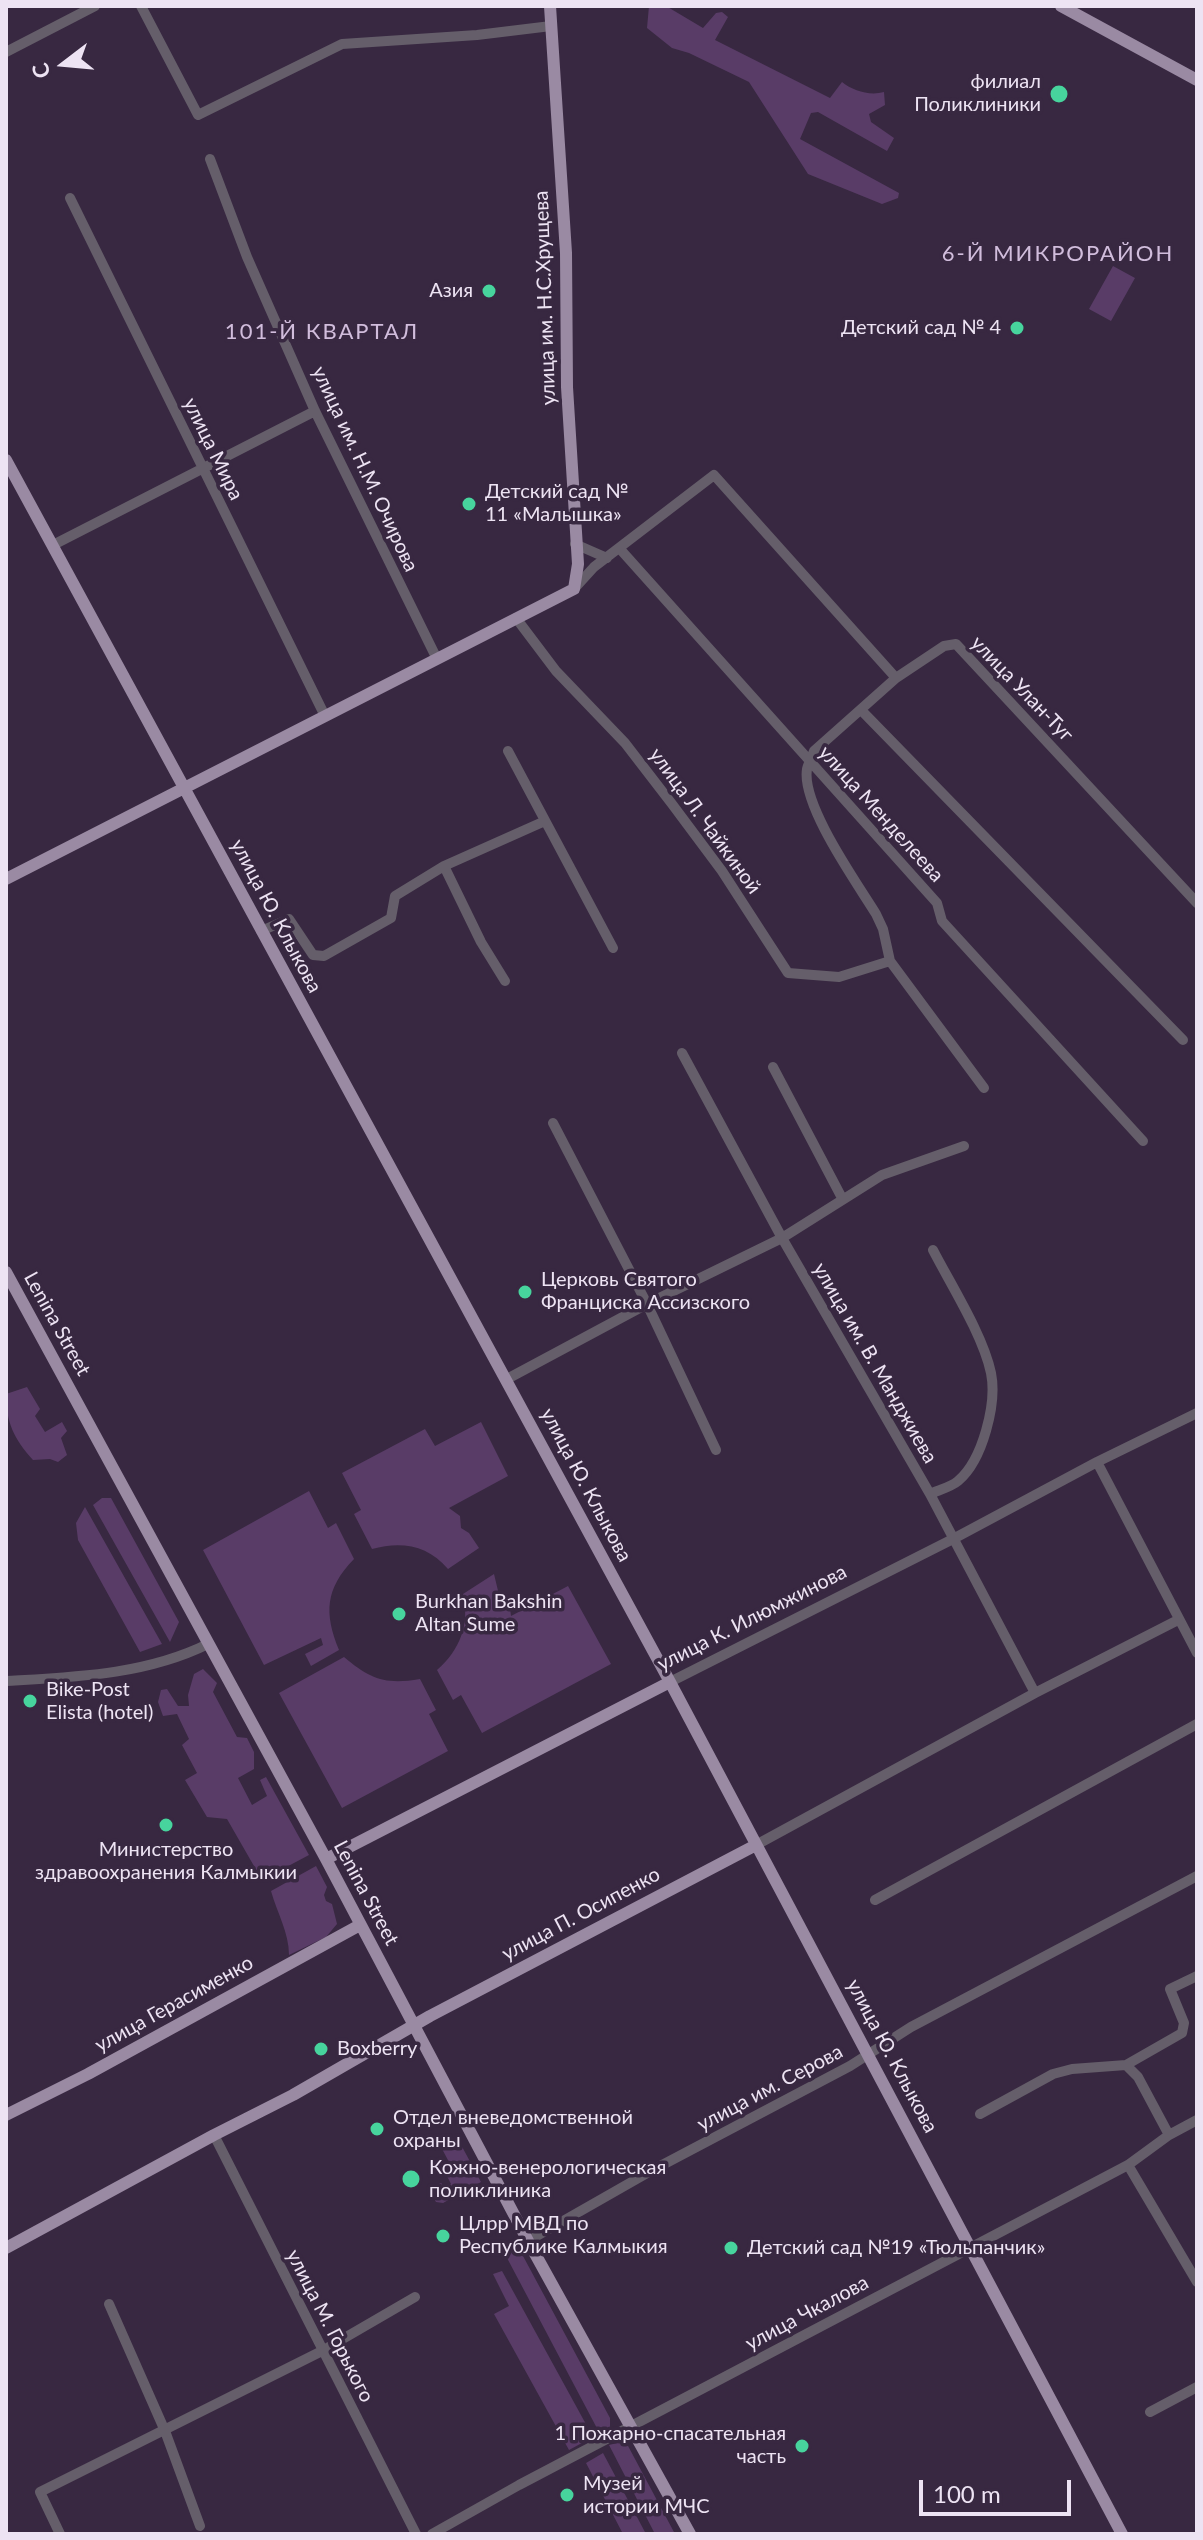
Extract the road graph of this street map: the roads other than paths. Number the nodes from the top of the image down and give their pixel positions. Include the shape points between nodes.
1 (95, 6) edge
2 (141, 6) edge
3 (550, 6) edge
4 (1061, 6) edge
5 (551, 26) junction
6 (6, 52) edge
7 (1197, 80) edge
8 (210, 159) dead end
9 (70, 198) dead end
10 (315, 411) junction
11 (6, 460) edge
12 (202, 467) junction
13 (575, 544) junction
14 (53, 545) junction
15 (620, 549) junction
16 (607, 558) junction
17 (574, 589) junction
18 (516, 618) junction
19 (437, 659) junction
20 (896, 678) junction
21 (861, 710) junction
22 (325, 716) junction
23 (508, 751) dead end
24 (810, 762) junction
25 (184, 788) junction
26 (545, 821) junction
27 (444, 866) junction
28 (6, 879) edge
29 (1197, 903) edge
30 (261, 931) junction
31 (613, 948) dead end
32 (890, 961) junction
33 (505, 981) dead end
34 (1183, 1040) dead end
35 (682, 1053) dead end
36 (773, 1067) dead end
37 (984, 1088) dead end
38 (553, 1123) dead end
39 (1143, 1141) dead end
40 (964, 1146) dead end
41 (842, 1198) junction
42 (782, 1238) junction
43 (933, 1250) dead end
44 (6, 1272) edge
45 (647, 1304) junction
46 (507, 1379) junction
47 (1197, 1413) edge
48 (716, 1450) dead end
49 (1097, 1462) junction
50 (930, 1494) junction
51 (953, 1539) junction
52 (1178, 1620) junction
53 (208, 1644) junction
54 (1197, 1653) edge
55 (6, 1681) edge
56 (670, 1682) junction
57 (1035, 1693) junction
58 (1197, 1724) edge
59 (756, 1845) junction
60 (326, 1859) junction
61 (1197, 1876) edge
62 (875, 1900) dead end
63 (360, 1925) junction
64 (1197, 1976) edge
65 (415, 2026) junction
66 (869, 2055) junction
67 (1126, 2065) junction
68 (980, 2114) dead end
69 (6, 2115) edge
70 (1197, 2120) edge
71 (214, 2135) junction
72 (1169, 2135) junction
73 (1128, 2165) junction
74 (528, 2241) junction
75 (970, 2247) junction
76 (6, 2248) edge
77 (1197, 2282) edge
78 (415, 2297) dead end
79 (109, 2304) dead end
80 (322, 2351) junction
81 (1197, 2387) edge
82 (1150, 2412) dead end
83 (632, 2426) junction
84 (165, 2431) junction
85 (200, 2526) dead end
86 (60, 2534) edge
87 (416, 2534) edge
88 (432, 2534) edge
89 (690, 2534) edge
90 (1122, 2534) edge

1 - 6 street
2 - 5 street via 198,115 342,44
3 - 5 main road, улица им. Н.С.Хрущева
4 - 7 main road
5 - 13 main road, улица им. Н.С.Хрущева via 566,253
8 - 10 street, улица им. Н.М. Очирова
9 - 12 street, улица Мира
10 - 12 street
10 - 19 street, улица им. Н.М. Очирова
11 - 14 main road, улица Ю. Клыкова
12 - 14 street
12 - 22 street, улица Мира
13 - 16 street
13 - 17 main road, улица им. Н.С.Хрущева
14 - 25 main road, улица Ю. Клыкова
15 - 16 street
15 - 20 street via 714,475
15 - 24 street, улица Менделеева
16 - 17 street
17 - 18 main road
18 - 19 main road
18 - 32 street, улица Л. Чайкиной via 672,804 788,973 839,977
19 - 22 main road
20 - 21 street
20 - 29 street, улица Улан-Туг via 944,646 956,644
21 - 24 street via 814,751
21 - 34 street
22 - 25 main road
23 - 26 street
24 - 32 street via 811,794 820,820 876,914
24 - 39 street, улица Менделеева via 937,903 942,921
25 - 28 main road
25 - 30 main road, улица Ю. Клыкова
26 - 27 street
26 - 31 street
27 - 30 street via 395,896 391,918 324,956 313,955 289,919
27 - 33 street
30 - 46 main road, улица Ю. Клыкова
32 - 37 street
35 - 42 street, улица им. В. Манджиева
36 - 41 street
38 - 45 street
40 - 41 street via 882,1175
41 - 42 street
42 - 45 street
42 - 50 street, улица им. В. Манджиева
43 - 50 street via 985,1351 992,1376 988,1426 976,1461 957,1483
44 - 53 main road, Lenina Street
45 - 46 street
45 - 48 street
46 - 56 main road, улица Ю. Клыкова
47 - 49 street, улица К. Илюмжинова
49 - 51 street, улица К. Илюмжинова
49 - 52 street
50 - 51 street, улица им. В. Манджиева
51 - 56 street, улица К. Илюмжинова
51 - 57 street, улица им. В. Манджиева
52 - 54 street
52 - 57 street, улица П. Осипенко
53 - 55 street via 145,1666
53 - 60 main road, Lenina Street
56 - 59 main road, улица Ю. Клыкова
56 - 60 main road, улица К. Илюмжинова
57 - 59 street, улица П. Осипенко
58 - 62 street
59 - 65 main road, улица П. Осипенко
59 - 66 main road, улица Ю. Клыкова
60 - 63 main road, Lenina Street
61 - 66 street, улица им. Серова via 911,2027
63 - 65 main road, Lenina Street
63 - 69 main road, улица Герасименко
64 - 67 street via 1170,1989 1184,2023 1182,2033
65 - 71 main road, улица П. Осипенко
65 - 74 main road, Lenina Street
66 - 74 street, улица им. Серова
66 - 75 main road, улица Ю. Клыкова
67 - 68 street via 1053,2074
67 - 72 street
70 - 72 street, улица Чкалова
71 - 76 main road, улица П. Осипенко
71 - 80 street, улица М. Горького
72 - 73 street, улица Чкалова
73 - 75 street, улица Чкалова
73 - 77 street
74 - 83 main road, Lenina Street
75 - 83 street, улица Чкалова
75 - 90 main road, улица Ю. Клыкова
78 - 80 street
79 - 84 street
80 - 84 street
80 - 87 street, улица М. Горького
81 - 82 street
83 - 88 street, улица Чкалова
83 - 89 main road, Lenina Street
84 - 85 street
84 - 86 street via 40,2492

